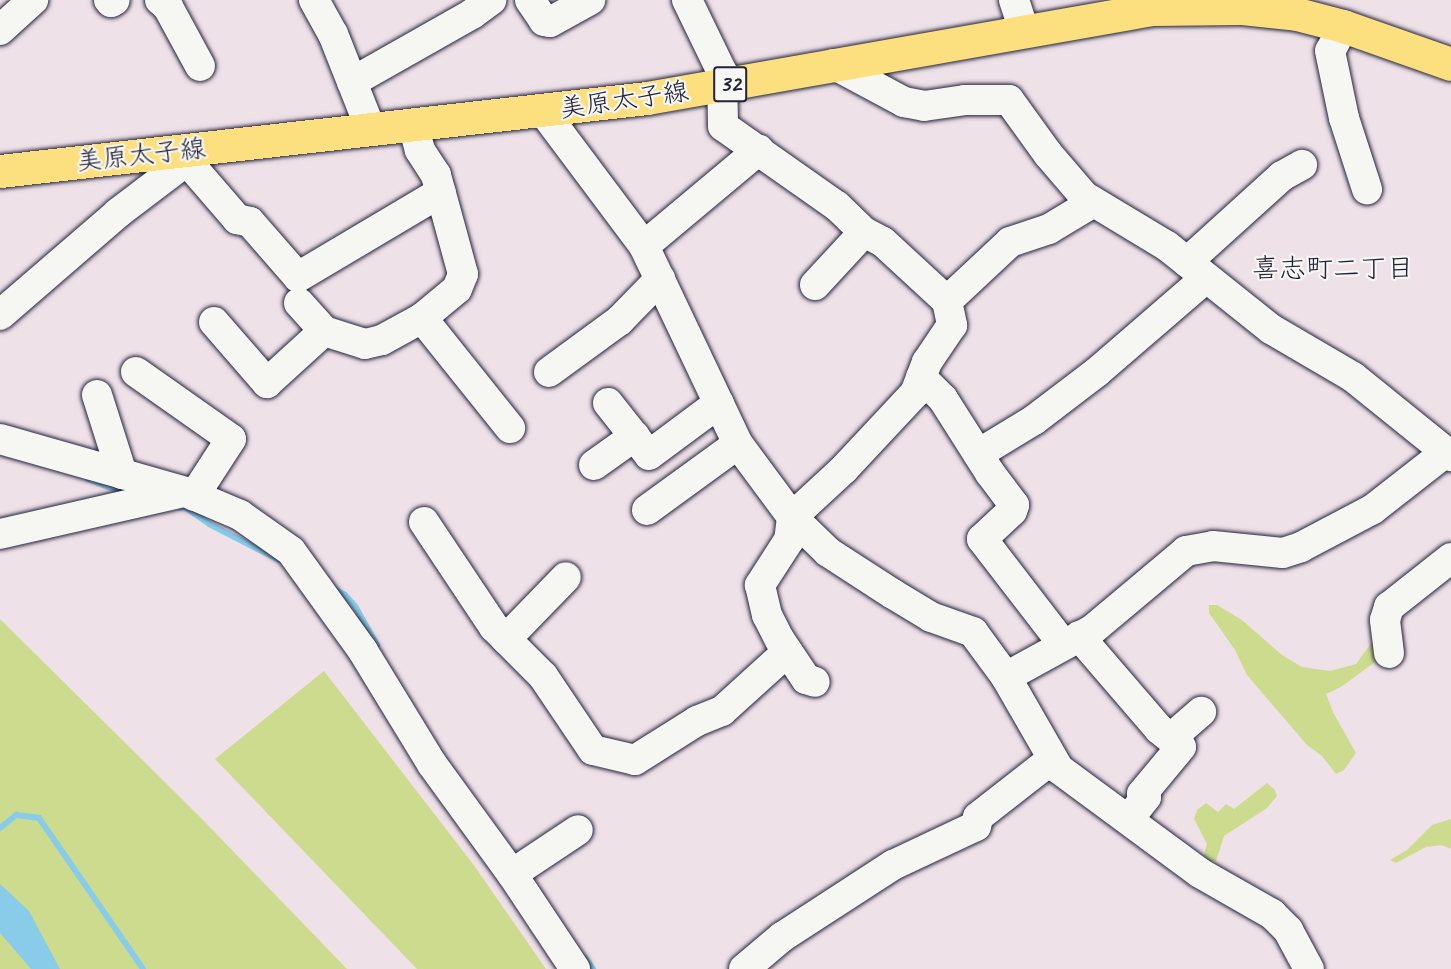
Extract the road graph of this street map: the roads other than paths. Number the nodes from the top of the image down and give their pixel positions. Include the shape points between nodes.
1 (33, 0) edge
2 (110, 0) edge
3 (115, 0) edge
4 (160, 0) edge
5 (314, 0) edge
6 (490, 0) edge
7 (530, 0) edge
8 (590, 0) edge
9 (687, 0) edge
10 (1014, 0) edge
11 (1258, 4) edge
12 (2, 25) edge
13 (1343, 27) dead end
14 (1024, 31) junction
15 (833, 64) junction
16 (1451, 64) edge
17 (200, 66) dead end
18 (352, 82) junction
19 (722, 86) junction
20 (543, 111) junction
21 (412, 125) junction
22 (371, 129) junction
23 (759, 150) junction
24 (195, 155) junction
25 (1302, 165) dead end
26 (0, 171) edge
27 (1366, 189) dead end
28 (441, 192) junction
29 (1094, 202) junction
30 (864, 232) junction
31 (644, 246) junction
32 (1197, 270) junction
33 (660, 279) junction
34 (815, 285) dead end
35 (947, 301) junction
36 (299, 303) dead end
37 (0, 315) edge
38 (422, 318) junction
39 (214, 322) dead end
40 (324, 331) junction
41 (136, 372) dead end
42 (549, 372) dead end
43 (921, 377) junction
44 (97, 395) dead end
45 (608, 403) dead end
46 (719, 403) junction
47 (510, 428) dead end
48 (635, 436) junction
49 (0, 439) edge
50 (738, 444) junction
51 (978, 454) junction
52 (1448, 454) edge
53 (594, 465) dead end
54 (122, 474) junction
55 (190, 494) junction
56 (647, 510) dead end
57 (792, 517) junction
58 (424, 522) dead end
59 (0, 534) edge
60 (1451, 558) edge
61 (566, 577) dead end
62 (506, 639) junction
63 (1071, 640) junction
64 (787, 652) junction
65 (1389, 653) dead end
66 (1006, 676) junction
67 (815, 682) dead end
68 (1200, 712) dead end
69 (1172, 738) junction
70 (1051, 760) junction
71 (1129, 819) junction
72 (578, 830) dead end
73 (519, 869) junction
74 (575, 969) edge
75 (744, 969) edge
76 (1308, 969) edge

1 - 12 street
2 - 3 street
4 - 17 street via 168,7
5 - 18 street
6 - 18 street
7 - 8 street via 544,21 550,22
9 - 19 street via 722,72
10 - 14 street
11 - 14 main road, 美原太子線 / 32 via 1152,9
11 - 16 main road, 美原太子線 / 32 via 1323,20
13 - 27 street via 1330,51 1344,118
14 - 15 main road, 美原太子線 / 32
15 - 19 main road, 美原太子線 / 32
15 - 29 street via 904,102 924,106 965,100 1009,100 1048,154 1084,196
18 - 22 street
19 - 20 main road, 美原太子線 / 32
19 - 23 street via 723,126
20 - 21 main road, 美原太子線 / 32
20 - 31 street
21 - 22 main road, 美原太子線 / 32
21 - 28 street
22 - 24 main road, 美原太子線 / 32
23 - 30 street via 837,206
23 - 31 street
24 - 26 main road, 美原太子線 / 32
24 - 28 street via 237,219 250,222 298,277
24 - 37 street via 118,213
25 - 32 street via 1282,176
28 - 38 street via 463,274 458,289
29 - 32 street
29 - 35 street via 1049,229 1010,242
30 - 34 street
30 - 35 street via 883,242
31 - 33 street
32 - 51 street via 1097,372 1034,420
32 - 52 street via 1271,329 1353,377
33 - 42 street via 619,321
33 - 46 street
35 - 43 street via 952,325
36 - 40 street
38 - 40 street via 382,340 365,344
38 - 47 street
39 - 40 street via 267,383
41 - 55 street via 231,439
43 - 51 street via 943,399
43 - 57 street via 915,393 844,469
44 - 54 street
45 - 48 street
46 - 48 street via 649,455
46 - 50 street
48 - 53 street
49 - 54 street
50 - 56 street via 664,483
50 - 57 street
51 - 63 street via 1014,505 982,539
52 - 63 street via 1373,509 1301,547 1283,553 1214,546 1186,551 1092,630
54 - 55 street
55 - 59 street
55 - 73 street via 249,521 291,551 363,651 432,764
57 - 64 street via 789,540 760,585 767,615
57 - 66 street via 828,552 893,594 931,617 973,632
58 - 62 street
60 - 65 street via 1389,607 1385,620
61 - 62 street
62 - 64 street via 543,676 593,750 634,760 697,721 722,711
63 - 66 street
63 - 69 street
64 - 67 street via 806,679
66 - 70 street
68 - 69 street
69 - 71 street via 1181,747 1142,794 1146,797
70 - 71 street via 1059,770
70 - 75 street via 978,817 976,826 893,865 782,937
71 - 76 street via 1200,873 1272,914 1288,930
72 - 73 street
73 - 74 street

